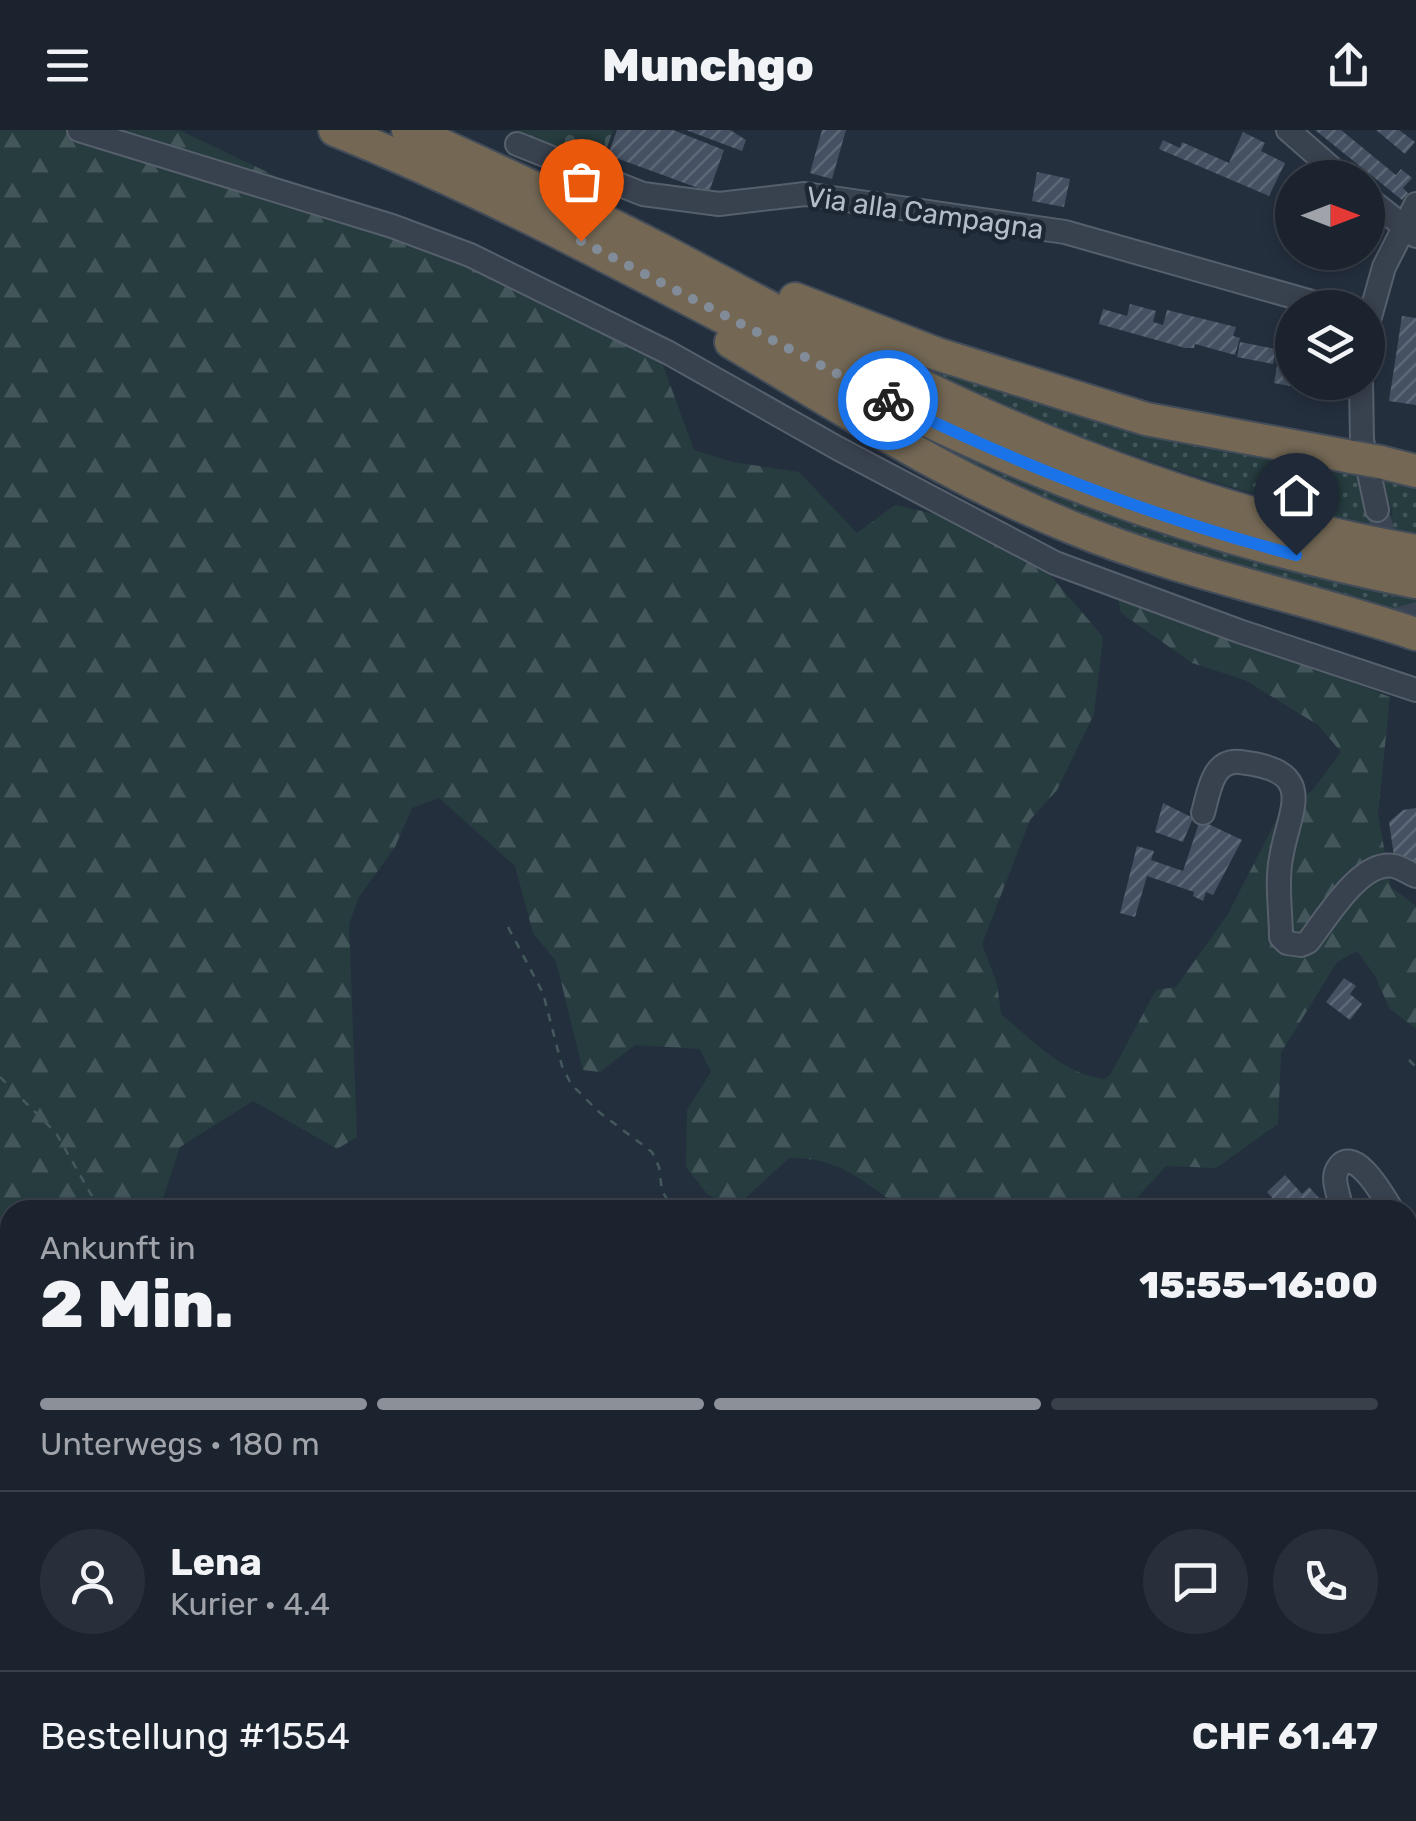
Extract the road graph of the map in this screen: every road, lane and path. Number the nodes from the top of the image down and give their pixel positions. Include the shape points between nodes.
1 (79, 130) edge
2 (334, 130) edge
3 (1288, 130) edge
4 (408, 140) edge
5 (517, 144) dead end
6 (1322, 160) edge
7 (1416, 204) edge
8 (1385, 212) edge
9 (1409, 232) edge
10 (1377, 290) edge
11 (1275, 291) edge
12 (1361, 400) edge
13 (1416, 471) edge
14 (1378, 510) tunnel mouth
15 (1416, 551) edge
16 (1416, 582) edge
17 (1416, 634) edge
18 (1416, 690) edge
19 (1203, 812) dead end
20 (1416, 876) edge
21 (508, 927) dead end
22 (1409, 1060) dead end
23 (1416, 1068) edge
24 (0, 1078) edge
25 (94, 1200) edge
26 (668, 1200) edge
27 (1339, 1200) edge
28 (1385, 1200) edge

1 - 18 street via 470,255 669,353 1055,563
2 - 4 highway
3 - 6 street
4 - 13 highway via 486,150 768,287 937,354 1146,419
4 - 15 highway via 585,212 1018,430 1208,500
4 - 16 highway via 555,228 1007,456 1211,532
4 - 17 highway via 470,203 603,268 863,422 1031,510 1167,563
5 - 11 street, Via alla Campagna via 643,194 720,204 805,194 1066,232
7 - 9 street
8 - 9 street
9 - 10 street via 1384,267
12 - 14 street via 1362,440
19 - 20 street via 1215,772 1232,762 1284,776 1296,808 1280,859 1281,937 1287,944 1308,942 1367,872 1389,866
21 - 26 path via 542,993 571,1084 652,1152
22 - 23 path
24 - 25 path via 56,1133
27 - 28 street via 1338,1168 1353,1164

